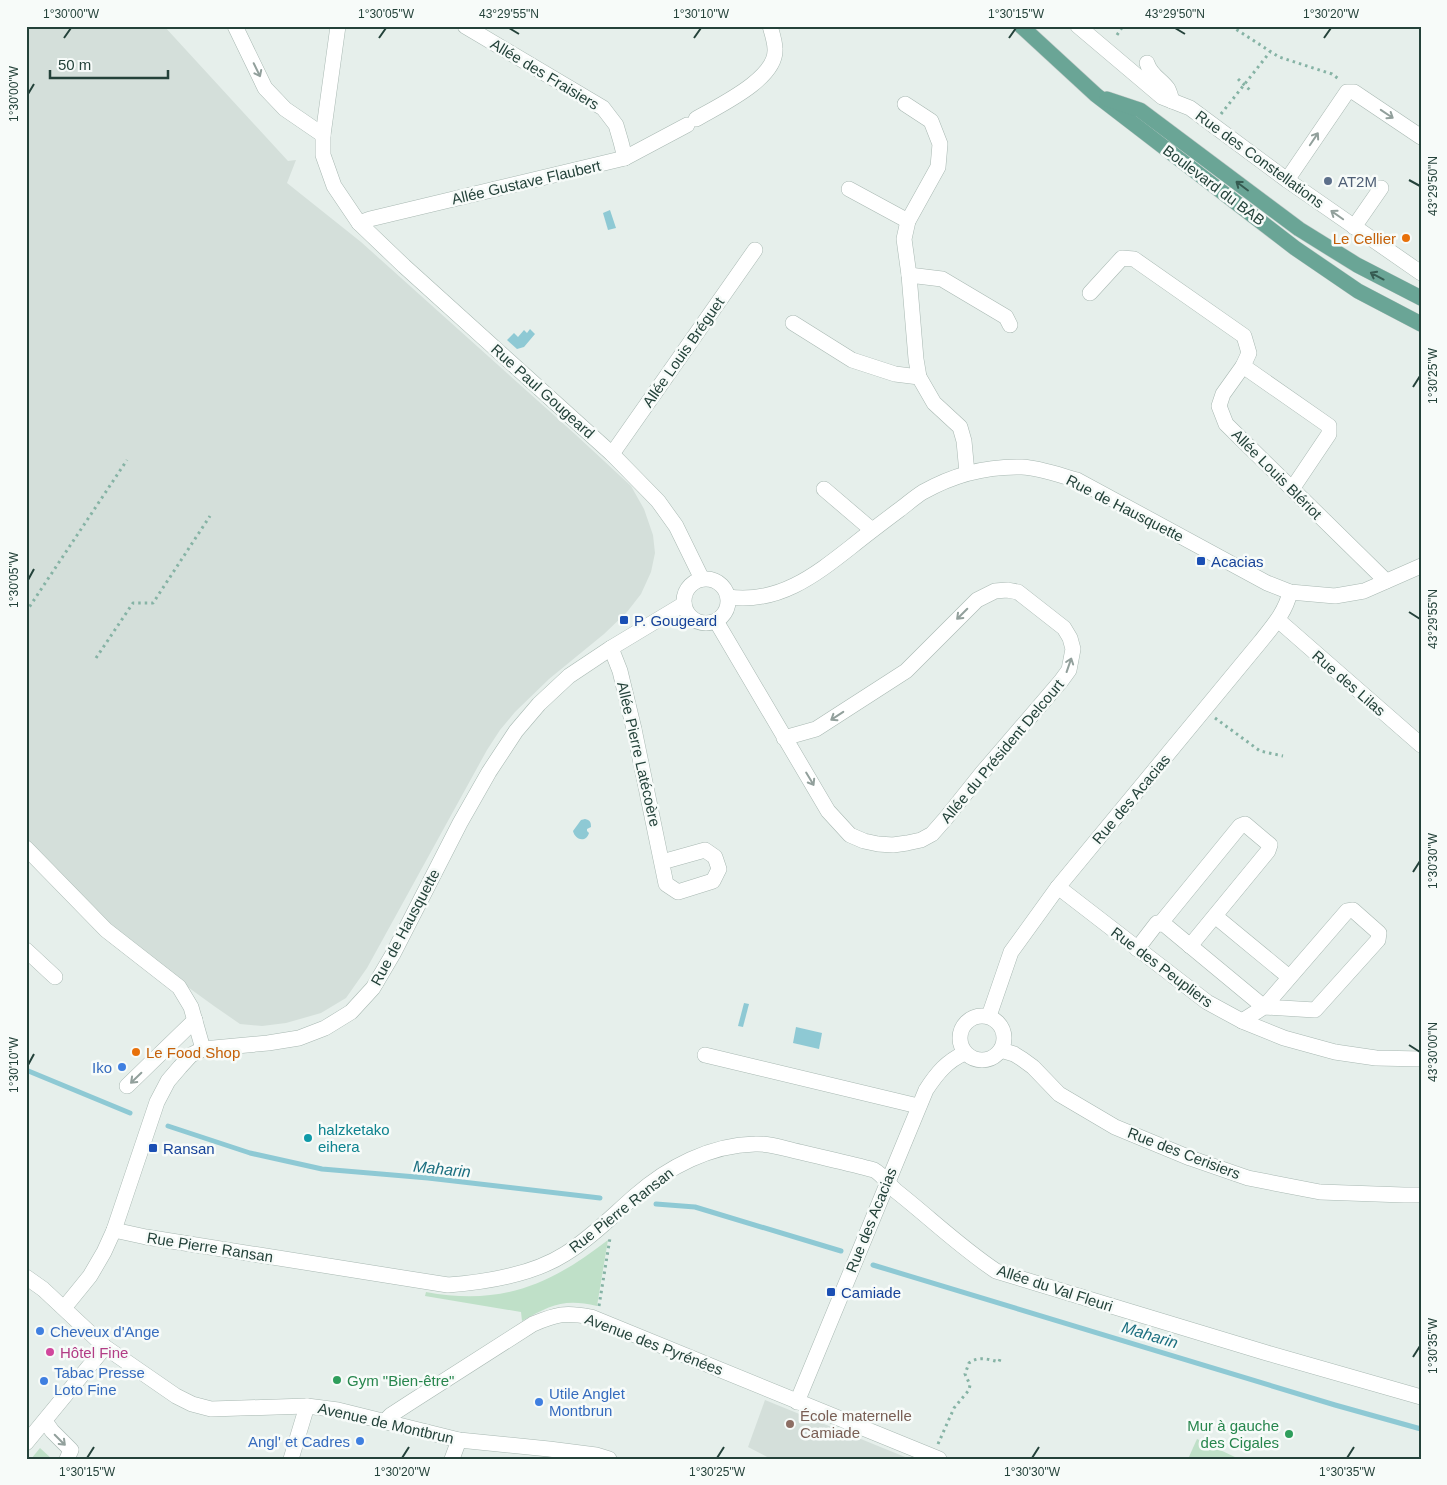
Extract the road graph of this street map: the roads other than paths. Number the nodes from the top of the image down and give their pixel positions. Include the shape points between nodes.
1 (235, 26) edge
2 (338, 26) edge
3 (465, 26) edge
4 (770, 26) edge
5 (1021, 26) edge
6 (1078, 26) edge
7 (1147, 63) dead end
8 (1096, 95) junction
9 (1172, 101) junction
10 (905, 104) dead end
11 (323, 135) junction
12 (1421, 137) edge
13 (625, 158) junction
14 (1287, 180) junction
15 (1381, 188) dead end
16 (850, 189) dead end
17 (908, 221) junction
18 (359, 223) junction
19 (1354, 227) junction
20 (755, 250) dead end
21 (1421, 273) edge
22 (909, 275) junction
23 (1090, 293) dead end
24 (1421, 298) edge
25 (792, 323) dead end
26 (1421, 324) edge
27 (1010, 325) dead end
28 (1243, 366) junction
29 (919, 377) junction
30 (612, 454) junction
31 (967, 473) junction
32 (824, 489) dead end
33 (1292, 489) junction
34 (872, 530) junction
35 (1421, 566) edge
36 (702, 579) junction
37 (1386, 581) junction
38 (1290, 592) junction
39 (728, 597) junction
40 (684, 604) junction
41 (1278, 620) junction
42 (716, 621) junction
43 (611, 648) junction
44 (784, 738) junction
45 (1421, 745) edge
46 (26, 848) edge
47 (662, 862) dead end
48 (1058, 887) junction
49 (1215, 916) junction
50 (1160, 924) junction
51 (1190, 946) junction
52 (1137, 949) junction
53 (26, 950) edge
54 (55, 977) dead end
55 (1289, 977) junction
56 (1264, 1007) junction
57 (989, 1016) junction
58 (195, 1020) junction
59 (1242, 1021) junction
60 (203, 1049) junction
61 (1000, 1050) junction
62 (966, 1053) junction
63 (705, 1055) dead end
64 (1421, 1059) edge
65 (127, 1086) dead end
66 (918, 1106) junction
67 (887, 1182) junction
68 (1421, 1195) edge
69 (114, 1230) junction
70 (26, 1277) edge
71 (64, 1308) junction
72 (105, 1347) junction
73 (1421, 1397) edge
74 (797, 1402) junction
75 (307, 1406) junction
76 (45, 1421) junction
77 (384, 1422) junction
78 (459, 1440) junction
79 (26, 1443) edge
80 (938, 1453) edge
81 (67, 1459) edge
82 (291, 1459) edge
83 (452, 1459) edge
84 (609, 1459) edge

1 -> 11 street via 266,88 285,109
2 - 11 street, Rue Paul Gougeard
3 - 13 street, Allée des Fraisiers via 603,108 616,125
4 - 13 street, Allée Gustave Flaubert via 776,50 769,70 757,82
5 - 8 main road, Boulevard du BAB
6 - 9 street, Rue des Constellations via 1162,97
7 - 9 street via 1154,76 1167,88
24 -> 8 main road via 1357,266 1299,229 1140,110
8 - 26 main road, Boulevard du BAB via 1295,248 1358,291
9 - 14 street, Rue des Constellations via 1190,108
10 - 17 street via 930,121 940,144 938,167
11 - 18 street, Rue Paul Gougeard via 324,155 334,186
14 -> 12 street via 1350,92
13 - 18 street, Allée Gustave Flaubert
19 -> 14 street, Rue des Constellations
15 - 19 street
16 - 17 street
17 - 22 street via 904,239
18 - 30 street, Rue Paul Gougeard
19 - 21 street, Rue des Constellations
20 - 30 street, Allée Louis Bréguet
22 - 27 street via 942,279 1006,318
22 - 29 street
23 - 28 street, Allée Louis Blériot via 1122,258 1134,259 1244,336 1248,352
25 - 29 street via 852,360 895,374
28 - 33 street, Allée Louis Blériot via 1223,394 1219,406 1226,424
28 - 33 street via 1329,426 1329,434
29 - 31 street via 934,403 960,427
30 - 36 street, Rue Paul Gougeard via 658,501 676,526
31 - 34 street, Rue de Hausquette via 922,492
31 - 38 street, Rue de Hausquette via 1023,467 1077,480 1267,583
32 - 34 street
33 - 37 street, Allée Louis Blériot
34 - 39 street, Rue de Hausquette via 819,572 794,587 750,598
35 - 37 street, Rue de Hausquette
36 - 39 street via 710,578 722,585
36 - 40 street via 686,590
37 - 38 street, Rue de Hausquette via 1364,591 1335,596
38 - 41 street, Rue des Acacias
39 - 42 street via 726,611
40 - 42 street via 696,621
40 - 43 street, Rue de Hausquette
41 - 45 street, Rue des Lilas
41 - 48 street, Rue des Acacias
42 - 44 street, Allée du Président Delcourt
43 - 47 street, Allée Pierre Latécoère via 634,729
43 - 60 street, Rue de Hausquette via 570,676 539,704 516,731 460,823 373,988 351,1012 325,1028 299,1038
44 -> 44 street, Allée du Président Delcourt via 828,811 850,834 878,844 907,844 921,840 932,834 1061,681 1072,660 1070,638 1064,628 1018,592 994,591 977,600 906,671 816,730
46 - 58 street via 106,930 179,987
48 - 52 street, Rue des Peupliers
48 - 57 street, Rue des Acacias via 1011,952
49 - 50 street via 1268,851 1270,844 1245,824 1240,826
49 - 51 street
49 - 55 street
50 - 51 street
50 - 52 street
51 - 56 street
52 - 59 street, Rue des Peupliers via 1207,1002
53 - 54 street
55 - 56 street
55 - 56 street via 1347,911 1352,910 1379,934 1378,940 1315,1010
56 - 59 street
57 - 61 street via 1003,1030
57 - 62 street via 974,1016 963,1026 959,1040
58 - 60 street
58 -> 65 street
59 - 64 street, Rue des Peupliers via 1284,1038 1336,1052 1376,1058
60 - 69 street via 191,1055 180,1067 157,1102
61 - 62 street via 995,1056 980,1060
61 - 68 street, Rue des Cerisiers via 1022,1059 1059,1094 1115,1127 1248,1178 1320,1192
62 - 66 street, Rue des Acacias via 953,1058 937,1074
63 - 66 street
66 - 67 street, Rue des Acacias
67 - 69 street, Rue Pierre Ransan via 874,1170 777,1147 757,1144 716,1150 685,1162 660,1178 563,1256 504,1278 448,1285
67 - 73 street, Allée du Val Fleuri via 996,1271
67 - 74 street, Rue des Acacias
69 - 71 street via 90,1276
70 - 71 street, Avenue de Montbrun
71 - 72 street, Avenue de Montbrun
72 - 75 street, Avenue de Montbrun via 192,1404 211,1408
72 - 76 street
74 - 77 street, Avenue des Pyrénées via 592,1317 572,1313 552,1316 533,1324
74 - 80 street, Avenue des Pyrénées
75 - 77 street, Avenue de Montbrun
75 - 82 street
76 - 79 street
76 -> 81 street via 71,1450
77 - 78 street, Avenue de Montbrun
78 - 83 street
78 - 84 street, Avenue de Montbrun

